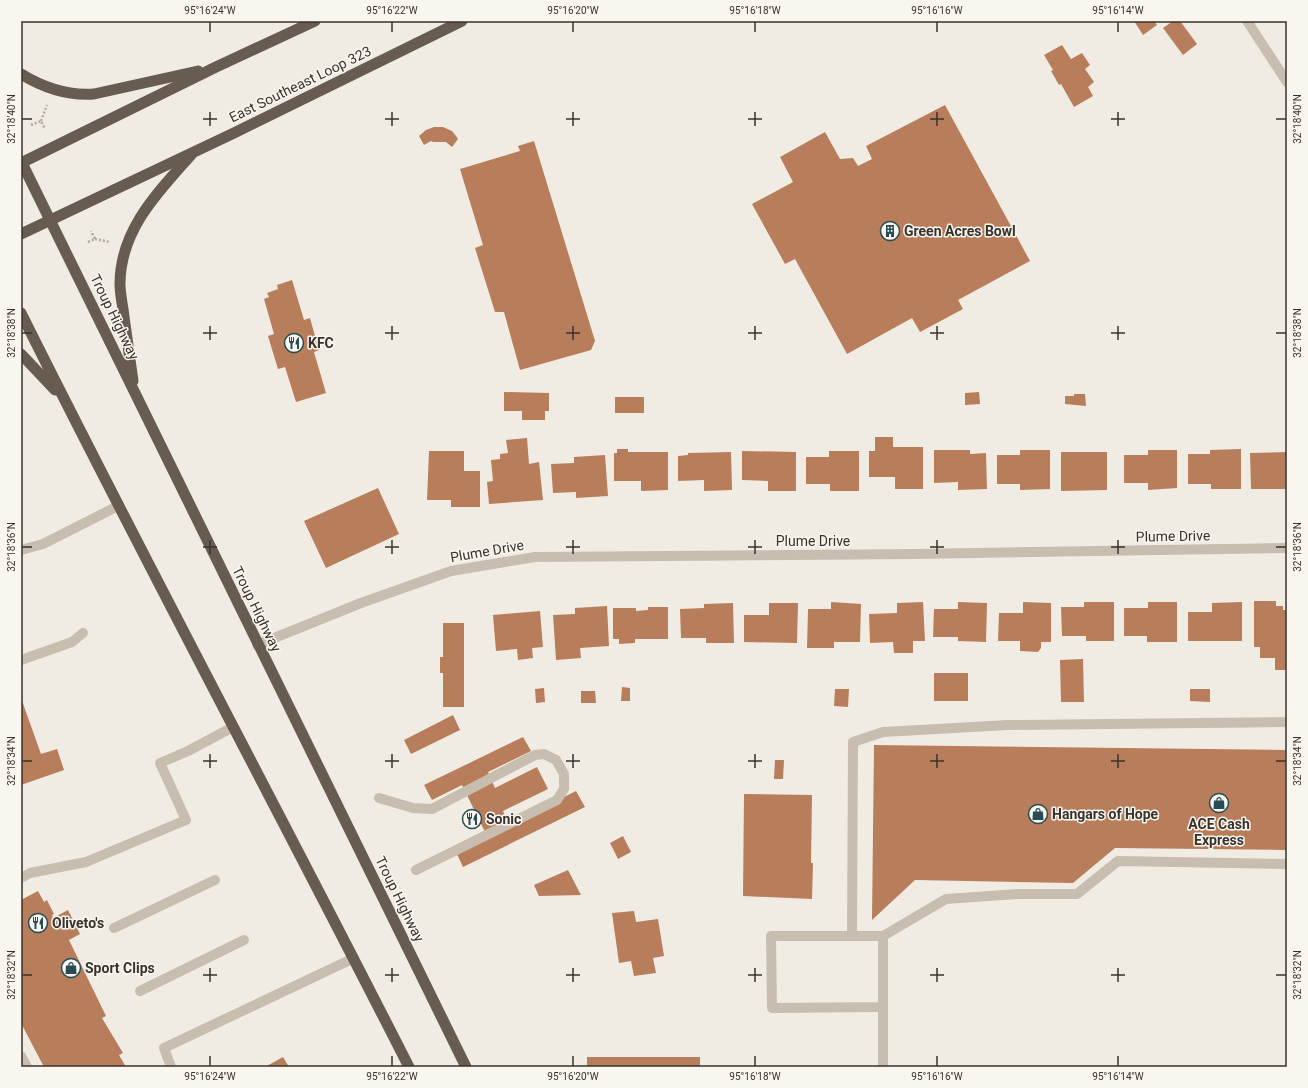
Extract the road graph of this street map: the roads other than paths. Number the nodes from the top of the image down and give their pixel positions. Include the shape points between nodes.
1 (315, 21) edge
2 (462, 21) edge
3 (1247, 21) edge
4 (216, 67) junction
5 (21, 74) edge
6 (1287, 82) edge
7 (194, 151) junction
8 (22, 163) edge
9 (50, 219) junction
10 (21, 234) edge
11 (21, 313) edge
12 (21, 354) edge
13 (134, 392) junction
14 (64, 399) junction
15 (118, 506) junction
16 (1287, 548) edge
17 (21, 550) edge
18 (83, 633) dead end
19 (257, 645) junction
20 (21, 660) edge
21 (1287, 722) edge
22 (234, 727) junction
23 (379, 798) dead end
24 (1287, 864) edge
25 (416, 870) dead end
26 (21, 878) edge
27 (215, 880) dead end
28 (114, 928) dead end
29 (852, 936) junction
30 (883, 936) junction
31 (244, 940) dead end
32 (354, 958) junction
33 (140, 992) dead end
34 (883, 1007) junction
35 (21, 1056) edge
36 (27, 1067) edge
37 (171, 1067) edge
38 (409, 1067) edge
39 (466, 1067) edge
40 (883, 1067) edge

1 - 4 highway
2 - 7 highway, East Southeast Loop 323
3 - 6 street
4 - 5 highway via 78,96 53,90
4 - 8 highway
7 - 9 highway, East Southeast Loop 323
7 - 13 highway via 154,196 130,236 125,251 120,284
8 - 9 highway, Troup Highway
9 - 10 highway, East Southeast Loop 323
9 - 13 highway, Troup Highway
11 - 14 highway
12 - 14 highway
13 - 19 highway, Troup Highway
14 - 15 highway
15 - 17 street via 43,544
15 - 22 highway
16 - 19 street, Plume Drive via 535,557 451,571 361,603
18 - 20 street via 72,642
19 - 39 highway, Troup Highway
21 - 29 street via 1008,725 882,732 853,742
22 - 26 street via 160,763 186,820 86,862 30,873
22 - 32 highway
23 - 25 street via 413,808 432,809 535,755 544,754 556,760 564,774 564,789 556,800
24 - 30 street via 1118,861 1077,894 1018,894 946,900
27 - 28 street
29 - 30 street
29 - 34 street via 771,936 772,1008
30 - 34 street
31 - 33 street
32 - 37 street via 164,1048
32 - 38 highway
34 - 40 street
35 - 36 street

